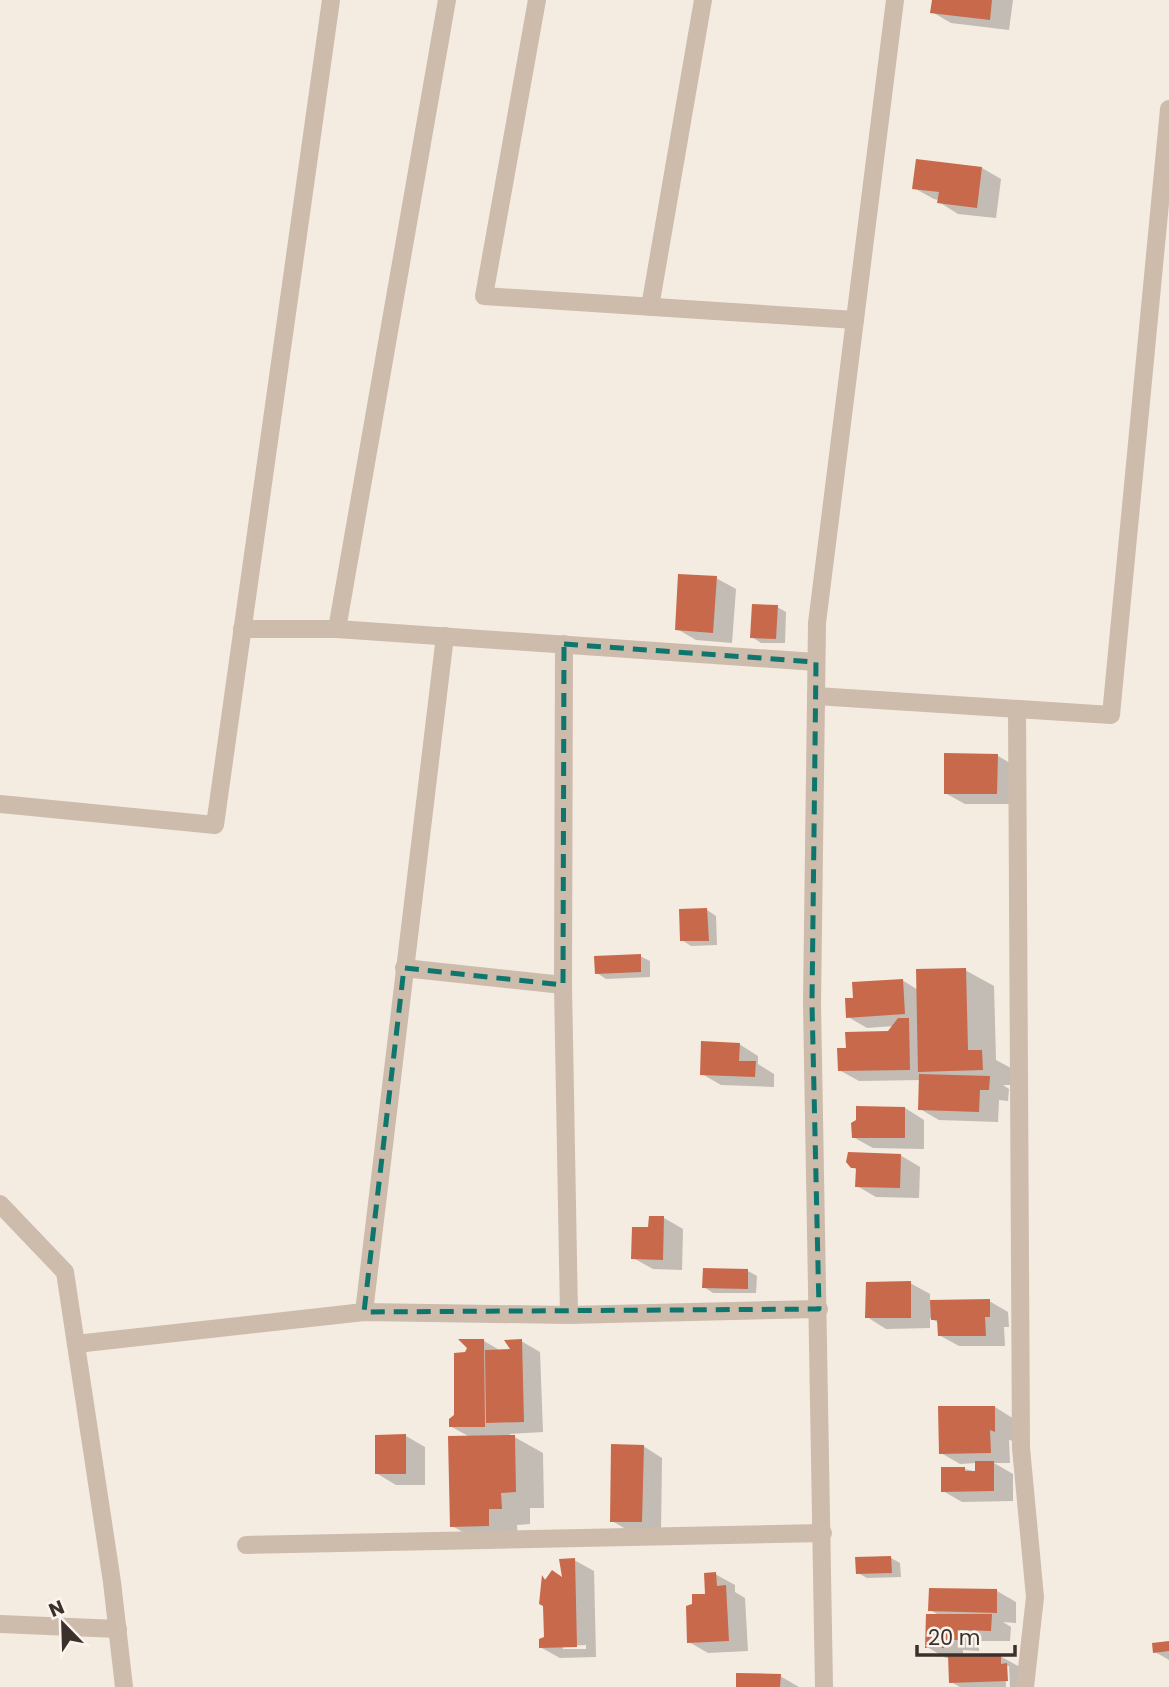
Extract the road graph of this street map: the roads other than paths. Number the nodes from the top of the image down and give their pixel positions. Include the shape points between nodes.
1 (331, 0) edge
2 (447, 0) edge
3 (537, 0) edge
4 (703, 0) edge
5 (895, 0) edge
6 (1169, 109) edge
7 (650, 307) junction
8 (855, 320) junction
9 (242, 629) junction
10 (337, 629) junction
11 (445, 636) junction
12 (564, 645) junction
13 (816, 662) junction
14 (816, 696) junction
15 (1017, 709) junction
16 (0, 804) edge
17 (404, 968) junction
18 (563, 985) junction
19 (0, 1204) edge
20 (819, 1309) junction
21 (364, 1312) junction
22 (569, 1315) junction
23 (76, 1344) junction
24 (823, 1533) junction
25 (246, 1545) dead end
26 (0, 1624) edge
27 (118, 1629) junction
28 (124, 1687) edge
29 (824, 1687) edge
30 (1025, 1687) edge

1 - 9 street
2 - 10 street
3 - 7 street via 484,296
4 - 7 street
5 - 8 street
6 - 15 street via 1111,715
7 - 8 street
8 - 13 street
9 - 10 street
9 - 16 street via 215,825
10 - 11 street
11 - 12 street
11 - 17 street
12 - 13 street
12 - 18 street
13 - 14 street
14 - 15 street
14 - 20 street via 812,1003
15 - 30 street via 1021,1448 1035,1597
17 - 18 street
17 - 21 street
18 - 22 street
19 - 23 street via 65,1272
20 - 22 street
20 - 24 street
21 - 22 street
21 - 23 street
23 - 27 street
24 - 25 street
24 - 29 street
26 - 27 street
27 - 28 street

